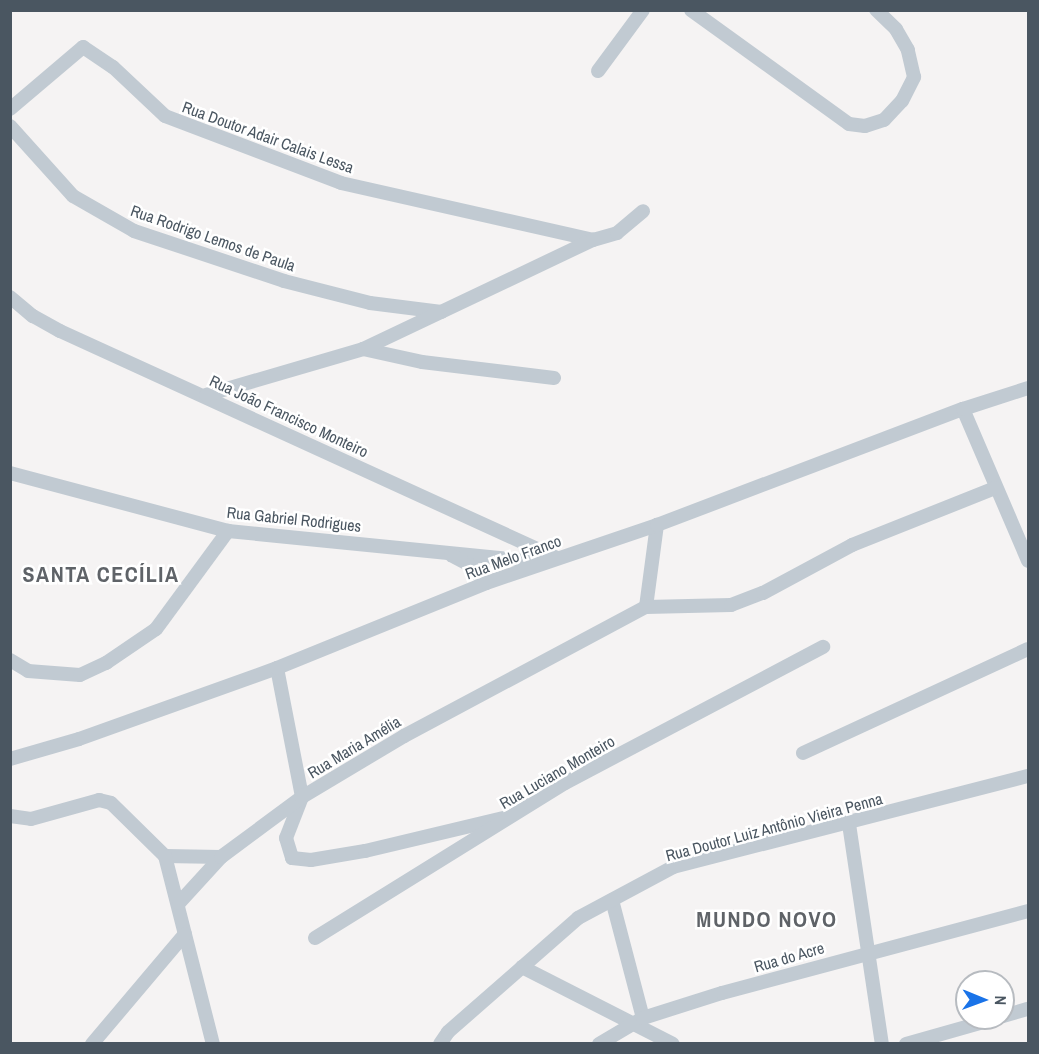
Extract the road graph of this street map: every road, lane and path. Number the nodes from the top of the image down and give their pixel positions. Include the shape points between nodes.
1 (643, 10) edge
2 (691, 10) edge
3 (876, 10) edge
4 (598, 71) dead end
5 (10, 109) edge
6 (10, 126) edge
7 (642, 212) dead end
8 (594, 240) junction
9 (10, 297) edge
10 (441, 312) junction
11 (363, 349) junction
12 (554, 378) dead end
13 (1029, 388) edge
14 (206, 395) junction
15 (963, 409) junction
16 (10, 473) edge
17 (994, 488) junction
18 (657, 525) junction
19 (228, 531) junction
20 (444, 551) junction
21 (551, 560) junction
22 (1029, 561) edge
23 (486, 583) junction
24 (646, 607) junction
25 (823, 647) dead end
26 (1029, 649) edge
27 (10, 660) edge
28 (277, 668) junction
29 (803, 753) dead end
30 (10, 759) edge
31 (1029, 776) edge
32 (302, 797) junction
33 (10, 816) edge
34 (513, 816) junction
35 (849, 824) junction
36 (165, 856) junction
37 (221, 857) junction
38 (612, 900) junction
39 (179, 903) junction
40 (1029, 910) edge
41 (185, 933) junction
42 (315, 938) dead end
43 (869, 952) junction
44 (522, 967) junction
45 (639, 1020) junction
46 (956, 1030) edge
47 (92, 1044) edge
48 (213, 1044) edge
49 (440, 1044) edge
50 (599, 1044) edge
51 (673, 1044) edge
52 (882, 1044) edge
53 (906, 1044) edge

1 - 4 street
2 - 3 street via 849,124 866,126 884,120 902,102 914,77 908,50 896,29
5 - 8 street, Rua Doutor Adair Calais Lessa via 83,47 113,67 165,116 341,183
6 - 10 street, Rua Rodrigo Lemos de Paula via 73,196 134,231 295,284 370,303
7 - 8 street via 616,233
8 - 10 street
9 - 14 street, Rua João Francisco Monteiro via 60,332
10 - 11 street
11 - 12 street via 422,362
11 - 14 street
13 - 15 street, Rua Melo Franco
14 - 21 street, Rua João Francisco Monteiro
15 - 17 street
15 - 18 street, Rua Melo Franco
16 - 19 street, Rua Gabriel Rodrigues
17 - 22 street
17 - 24 street via 815,562 763,593 731,605
18 - 21 street, Rua Melo Franco
18 - 24 street
19 - 20 street, Rua Gabriel Rodrigues
19 - 27 street via 156,629 106,663 80,675 28,671
20 - 21 street, Rua Gabriel Rodrigues
20 - 23 street via 470,565
21 - 23 street, Rua Melo Franco
23 - 28 street, Rua Melo Franco
24 - 32 street, Rua Maria Amélia via 404,736
25 - 34 street, Rua Luciano Monteiro via 566,783
26 - 29 street
28 - 30 street, Rua Melo Franco via 79,740
28 - 32 street
31 - 35 street, Rua Doutor Luiz Antônio Vieira Penna
32 - 34 street via 286,838 287,848 292,858 311,860
32 - 37 street, Rua Maria Amélia
33 - 36 street via 31,819 99,800 111,803
34 - 42 street, Rua Luciano Monteiro
35 - 38 street, Rua Doutor Luiz Antônio Vieira Penna via 673,867
35 - 43 street
36 - 37 street
36 - 39 street
37 - 39 street, Rua Maria Amélia
38 - 44 street, Rua Doutor Luiz Antônio Vieira Penna via 578,918
38 - 45 street
39 - 41 street
40 - 43 street, Rua do Acre
41 - 47 street
41 - 48 street
43 - 45 street, Rua do Acre
43 - 52 street
44 - 45 street
44 - 49 street, Rua Doutor Luiz Antônio Vieira Penna via 448,1032
45 - 50 street, Rua do Acre
45 - 51 street
46 - 53 street

